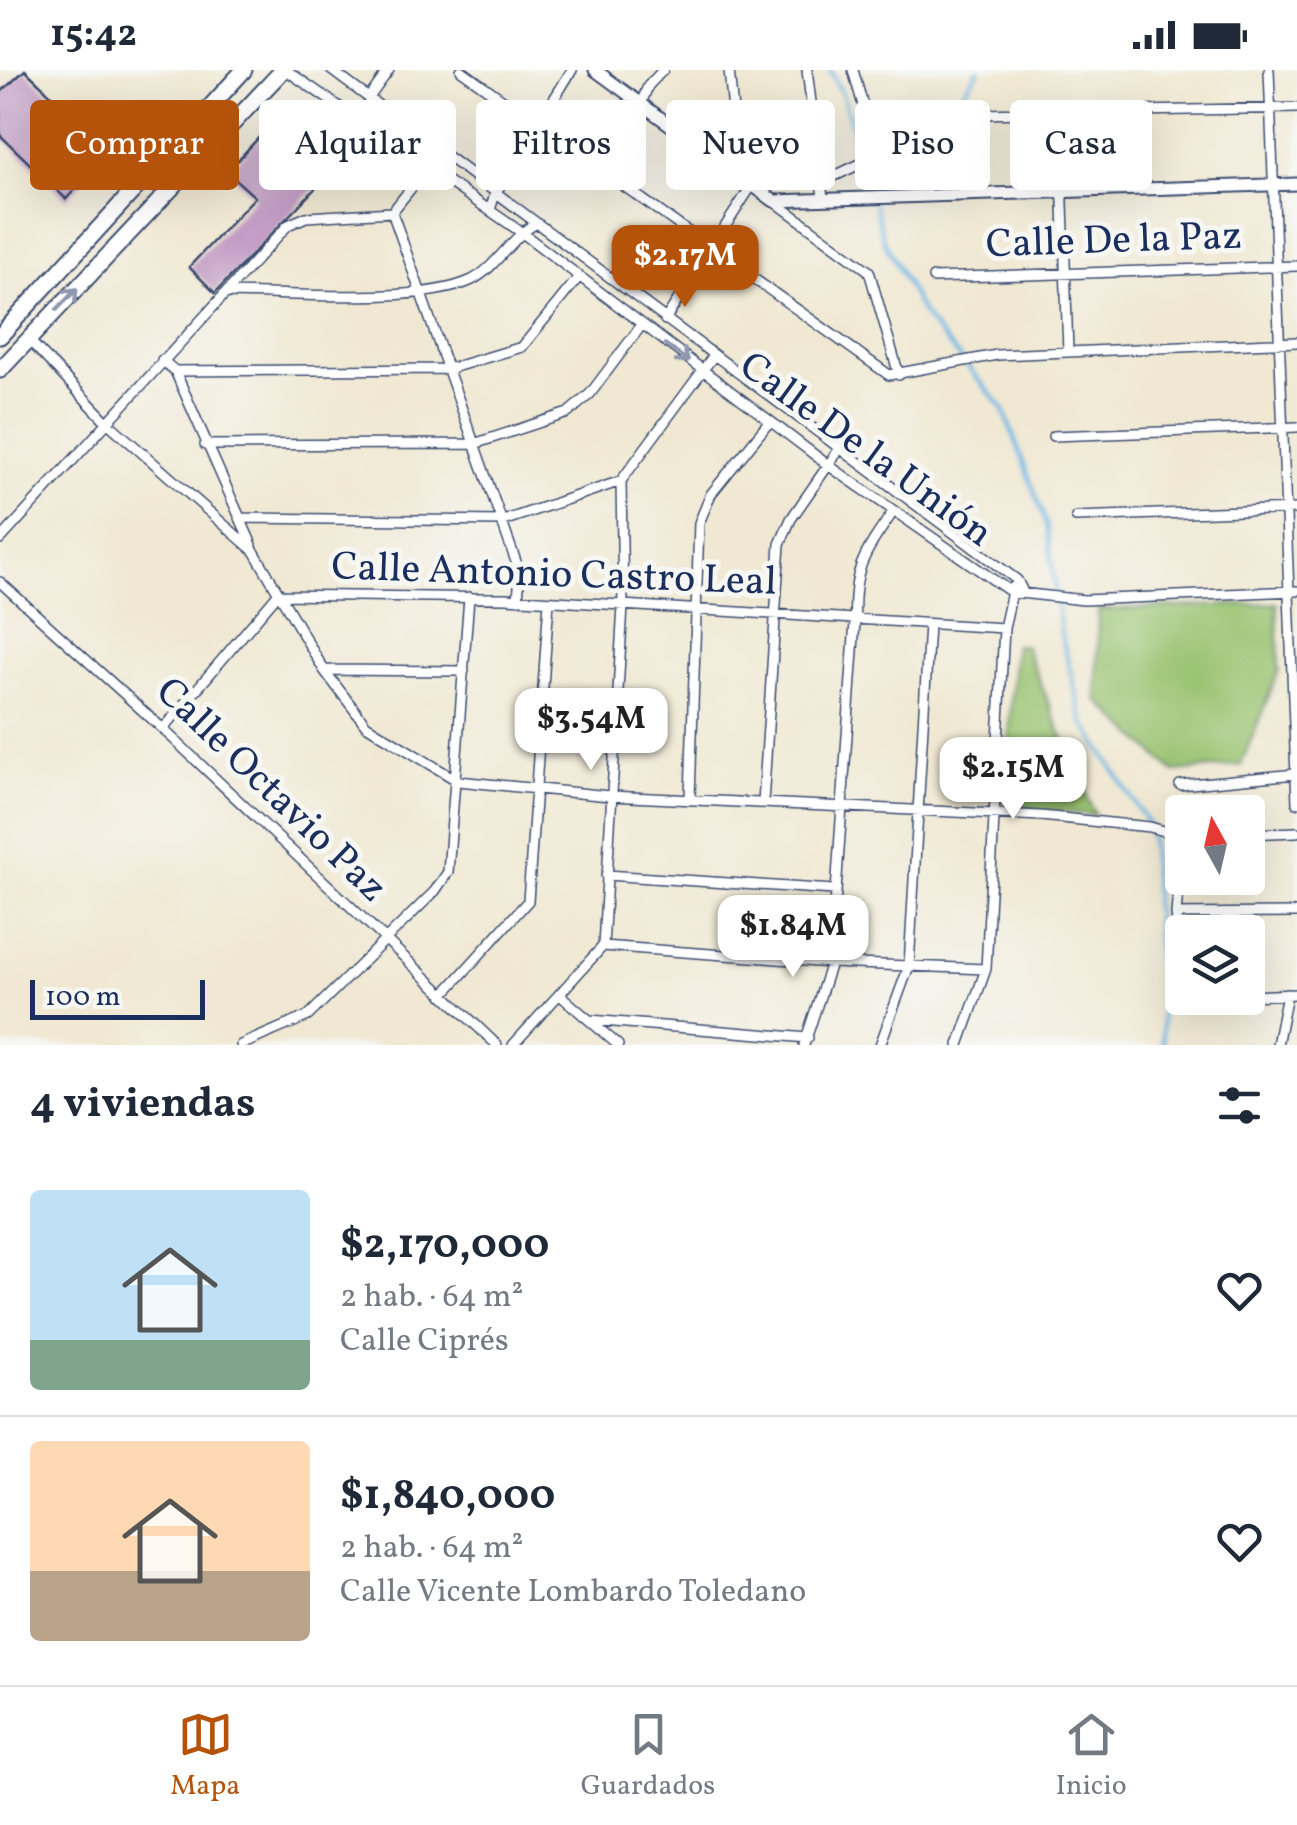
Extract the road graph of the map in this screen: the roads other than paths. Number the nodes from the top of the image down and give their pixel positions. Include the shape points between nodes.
1 (244, 70) edge
2 (284, 70) edge
3 (331, 70) edge
4 (389, 70) edge
5 (462, 70) edge
6 (572, 70) edge
7 (595, 70) edge
8 (663, 70) edge
9 (729, 70) edge
10 (807, 70) edge
11 (854, 70) edge
12 (1269, 70) edge
13 (368, 99) junction
14 (329, 100) edge
15 (502, 100) edge
16 (553, 100) edge
17 (636, 100) edge
18 (643, 100) edge
19 (732, 100) edge
20 (811, 100) edge
21 (1297, 108) edge
22 (1270, 109) junction
23 (1152, 112) edge
24 (835, 176) edge
25 (1297, 184) edge
26 (1274, 185) junction
27 (456, 186) edge
28 (410, 190) edge
29 (497, 190) edge
30 (625, 190) edge
31 (749, 190) edge
32 (759, 190) edge
33 (822, 190) edge
34 (1062, 192) junction
35 (495, 194) junction
36 (823, 198) junction
37 (774, 201) junction
38 (490, 210) junction
39 (392, 212) junction
40 (536, 224) junction
41 (521, 232) junction
42 (709, 251) junction
43 (1297, 266) edge
44 (1277, 267) junction
45 (1065, 273) junction
46 (578, 278) junction
47 (933, 278) dead end
48 (421, 292) junction
49 (224, 293) junction
50 (665, 320) junction
51 (640, 326) junction
52 (0, 336) edge
53 (28, 339) junction
54 (1280, 342) junction
55 (1297, 342) edge
56 (1068, 352) junction
57 (714, 355) junction
58 (162, 360) junction
59 (448, 369) junction
60 (0, 370) edge
61 (701, 370) junction
62 (175, 371) junction
63 (899, 376) junction
64 (770, 420) junction
65 (106, 422) junction
66 (1282, 427) junction
67 (1297, 427) edge
68 (1052, 436) dead end
69 (474, 444) junction
70 (206, 445) junction
71 (840, 448) junction
72 (828, 465) junction
73 (621, 480) junction
74 (1292, 509) edge
75 (893, 512) junction
76 (1076, 517) dead end
77 (239, 518) junction
78 (503, 521) junction
79 (0, 540) edge
80 (254, 551) junction
81 (0, 582) edge
82 (1020, 585) junction
83 (1293, 591) edge
84 (1011, 592) junction
85 (277, 595) junction
86 (469, 598) junction
87 (518, 599) junction
88 (549, 602) junction
89 (623, 606) junction
90 (697, 610) junction
91 (776, 615) junction
92 (855, 622) junction
93 (930, 624) junction
94 (1004, 628) junction
95 (324, 670) junction
96 (1295, 670) edge
97 (464, 671) junction
98 (162, 729) junction
99 (1296, 749) edge
100 (1296, 774) edge
101 (458, 781) junction
102 (1180, 785) dead end
103 (538, 790) junction
104 (608, 796) junction
105 (690, 798) junction
106 (763, 803) junction
107 (1297, 803) edge
108 (839, 808) junction
109 (919, 813) junction
110 (994, 817) junction
111 (1297, 832) edge
112 (1165, 833) edge
113 (1265, 833) edge
114 (606, 875) junction
115 (834, 890) junction
116 (1178, 895) edge
117 (1297, 913) edge
118 (1176, 914) joint
119 (385, 942) junction
120 (603, 946) junction
121 (831, 963) junction
122 (910, 966) junction
123 (986, 969) junction
124 (1292, 994) edge
125 (442, 995) junction
126 (560, 995) junction
127 (1265, 995) edge
128 (590, 1020) junction
129 (806, 1041) edge
130 (241, 1045) edge
131 (497, 1045) edge
132 (513, 1045) edge
133 (618, 1045) edge
134 (880, 1045) edge
135 (958, 1045) edge
136 (1276, 1045) edge

1 - 52 main road
2 - 14 street, Calle De la Unión
53 -> 2 main road
3 - 13 street, Calle De la Unión
4 - 13 street
5 - 15 street
6 - 16 street
7 - 17 street
8 - 18 street
9 - 19 street
10 - 20 street
11 - 24 street via 874,148 862,163
12 - 22 street
13 - 35 street, Calle De la Unión
21 - 22 street
22 - 23 street
22 - 26 street
25 - 26 street
26 - 34 street
26 - 44 street
27 - 38 street, Calle De la Unión
28 - 39 street
29 - 35 street
30 - 42 street
31 - 42 street
32 - 37 street
33 - 36 street
34 - 36 street
34 - 45 street
35 - 38 street
35 - 40 street, Calle De la Unión
36 - 37 street
37 - 63 street via 869,271
38 - 41 street, Calle De la Unión
39 - 48 street
39 - 49 street via 295,220
40 - 41 street
40 - 50 street, Calle De la Unión
41 - 46 street, Calle De la Unión
41 - 48 street via 476,277
42 - 50 street
42 - 63 street via 871,366
43 - 44 street, Calle De la Paz
44 - 45 street, Calle De la Paz
44 - 54 street
45 - 47 street, Calle De la Paz
45 - 56 street
46 - 51 street, Calle De la Unión
46 - 59 street via 522,348
48 - 49 street
48 - 59 street
49 - 58 street
50 - 57 street, Calle De la Unión
51 -> 61 street, Calle De la Unión
51 - 69 street via 568,413
53 - 60 main road
53 - 65 street
54 - 55 street
54 - 56 street
54 - 66 street
56 - 63 street via 997,355
57 - 61 street
57 - 71 street, Calle De la Unión
58 - 62 street
58 - 65 street
59 - 62 street
59 - 69 street
61 - 64 street, Calle De la Unión
61 - 73 street
62 - 70 street
64 - 72 street, Calle De la Unión
64 - 90 street via 704,506
65 - 79 street
65 - 80 street
66 - 67 street
66 - 68 street
66 - 74 street
69 - 70 street
69 - 78 street
70 - 77 street
71 - 72 street
71 - 82 street, Calle De la Unión
72 - 75 street, Calle De la Unión
72 - 91 street via 780,544
73 - 78 street
73 - 89 street
74 - 76 street
74 - 83 street
75 - 84 street, Calle De la Unión
75 - 92 street via 857,568
77 - 78 street
77 - 80 street
78 - 87 street via 520,574
80 - 85 street
81 - 98 street, Calle Octavio Paz
82 - 83 street, Calle De la Unión via 1044,598 1084,600
82 - 84 street
83 - 96 street
84 - 94 street
85 - 86 street, Calle Antonio Castro Leal
85 - 95 street
85 - 98 street, Calle Antonio Castro Leal
86 - 87 street, Calle Antonio Castro Leal
86 - 97 street
87 - 88 street, Calle Antonio Castro Leal
88 - 89 street, Calle Antonio Castro Leal
88 - 103 street
89 - 90 street, Calle Antonio Castro Leal
89 - 104 street
90 - 91 street, Calle Antonio Castro Leal
90 - 105 street
91 - 92 street, Calle Antonio Castro Leal
91 - 106 street
92 - 93 street, Calle Antonio Castro Leal
92 - 108 street
93 - 94 street, Calle Antonio Castro Leal
93 - 109 street
94 - 110 street
95 - 97 street
95 - 101 street via 366,725
96 - 99 street
97 - 101 street
98 - 119 street, Calle Octavio Paz
99 - 100 street
100 - 102 street
100 - 107 street
101 - 103 street
101 - 119 street via 448,872
103 - 104 street
103 - 125 street via 528,901
104 - 105 street
104 - 114 street
105 - 106 street
106 - 108 street
108 - 109 street
108 - 115 street
109 - 110 street
109 - 122 street
110 - 112 street via 1041,816
110 - 123 street
111 - 113 street
114 - 115 street
114 - 120 street
115 - 121 street
116 - 118 street
117 - 118 street
119 - 125 street, Calle Octavio Paz
119 - 130 street via 308,1016
120 - 121 street
120 - 126 street
121 - 122 street
121 - 129 street
122 - 123 street
122 - 134 street
123 - 135 street
124 - 127 street
124 - 136 street
125 - 131 street, Calle Octavio Paz
126 - 128 street
126 - 132 street
128 - 129 street
128 - 133 street

